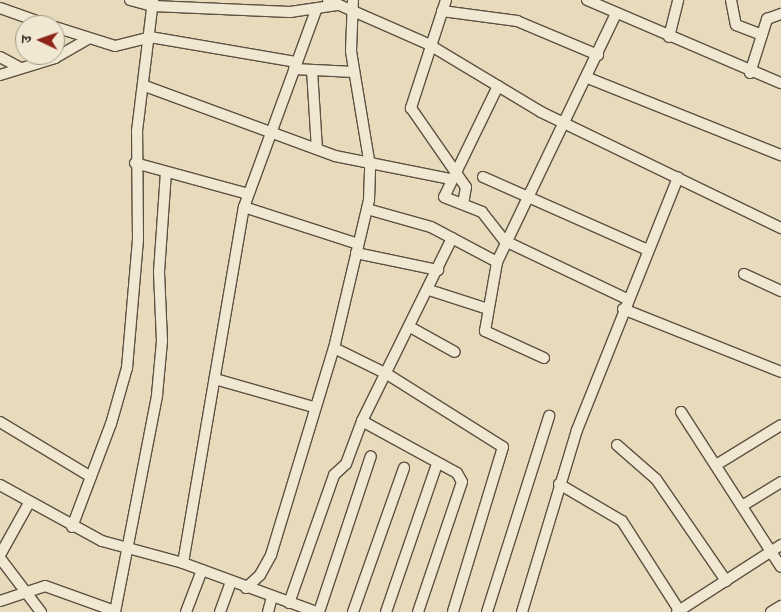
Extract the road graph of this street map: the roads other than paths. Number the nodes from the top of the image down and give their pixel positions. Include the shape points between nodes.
1 (130, 0) edge
2 (328, 0) edge
3 (353, 0) edge
4 (446, 0) edge
5 (587, 0) edge
6 (678, 0) edge
7 (731, 0) edge
8 (153, 3) edge
9 (338, 5) junction
10 (0, 8) edge
11 (316, 10) junction
12 (352, 11) junction
13 (442, 11) junction
14 (616, 14) junction
15 (781, 14) edge
16 (20, 15) edge
17 (65, 31) edge
18 (762, 35) junction
19 (150, 37) junction
20 (669, 38) junction
21 (88, 39) junction
22 (428, 44) junction
23 (598, 56) junction
24 (0, 57) edge
25 (295, 65) junction
26 (19, 67) junction
27 (312, 70) junction
28 (354, 72) junction
29 (750, 74) junction
30 (0, 75) edge
31 (588, 78) junction
32 (781, 84) edge
33 (145, 86) junction
34 (498, 86) junction
35 (563, 123) junction
36 (271, 132) junction
37 (317, 149) junction
38 (781, 155) edge
39 (135, 163) junction
40 (370, 166) junction
41 (166, 173) junction
42 (452, 176) junction
43 (483, 177) dead end
44 (678, 177) junction
45 (248, 194) junction
46 (528, 194) junction
47 (463, 204) junction
48 (244, 207) junction
49 (367, 209) junction
50 (781, 228) edge
51 (452, 238) junction
52 (505, 241) junction
53 (357, 248) junction
54 (648, 250) junction
55 (497, 262) junction
56 (438, 270) junction
57 (744, 274) dead end
58 (429, 290) junction
59 (781, 291) edge
60 (625, 304) junction
61 (488, 309) junction
62 (410, 327) junction
63 (334, 348) junction
64 (455, 352) dead end
65 (544, 358) dead end
66 (781, 372) edge
67 (387, 374) junction
68 (215, 379) junction
69 (314, 407) junction
70 (681, 412) dead end
71 (549, 416) dead end
72 (362, 421) junction
73 (0, 422) edge
74 (781, 425) edge
75 (617, 445) dead end
76 (371, 456) dead end
77 (437, 464) junction
78 (716, 466) junction
79 (404, 468) dead end
80 (91, 477) junction
81 (781, 482) edge
82 (559, 484) junction
83 (0, 485) edge
84 (29, 503) junction
85 (742, 506) junction
86 (72, 527) junction
87 (781, 545) edge
88 (130, 550) junction
89 (772, 552) junction
90 (0, 557) edge
91 (183, 563) junction
92 (781, 567) edge
93 (202, 570) junction
94 (231, 581) junction
95 (726, 581) junction
96 (246, 588) junction
97 (25, 592) junction
98 (272, 597) junction
99 (0, 601) edge
100 (289, 603) junction
101 (781, 606) edge
102 (115, 611) edge
103 (678, 611) edge
104 (41, 612) edge
105 (186, 612) edge
106 (220, 612) edge
107 (268, 612) edge
108 (318, 612) edge
109 (353, 612) edge
110 (386, 612) edge
111 (418, 612) edge
112 (453, 612) edge
113 (487, 612) edge
114 (522, 612) edge
115 (771, 612) edge

1 - 8 street
2 - 9 street
3 - 12 street
4 - 13 street
5 - 14 street
6 - 20 street
7 - 18 street via 736,25
8 - 11 street
8 - 19 street
9 - 11 street
9 - 12 street
10 - 16 street
11 - 25 street
12 - 22 street
12 - 28 street
13 - 22 street
13 - 23 street via 517,20
14 - 20 street
14 - 23 street
15 - 18 street via 767,19
17 - 21 street
18 - 29 street
19 - 21 street via 120,46
19 - 25 street
19 - 33 street
20 - 29 street
21 - 26 street via 56,58
22 - 34 street
22 - 42 street via 411,108
23 - 31 street
24 - 26 street
25 - 27 street
25 - 36 street
26 - 30 street
27 - 28 street
27 - 37 street
28 - 40 street
29 - 32 street
31 - 35 street
31 - 38 street
33 - 36 street
33 - 39 street
34 - 35 street
34 - 42 street
35 - 44 street
35 - 46 street
36 - 37 street
36 - 45 street
37 - 40 street
39 - 41 street
39 - 80 street via 138,240 127,368
40 - 42 street
40 - 49 street
41 - 45 street
41 - 88 street via 158,272 162,310 158,386
42 - 47 street via 466,187
42 - 47 street via 444,196
43 - 46 street
44 - 50 street
44 - 54 street
45 - 48 street
46 - 52 street
46 - 54 street
47 - 52 street via 482,212
48 - 53 street
48 - 68 street
49 - 51 street via 409,220
49 - 53 street
51 - 55 street
51 - 56 street
52 - 55 street
52 - 60 street
53 - 56 street
53 - 63 street
54 - 60 street
55 - 61 street
56 - 58 street
57 - 59 street
58 - 61 street
58 - 62 street
60 - 66 street
60 - 82 street
61 - 65 street via 488,334
62 - 64 street
62 - 67 street
63 - 67 street
63 - 69 street
67 - 72 street
67 - 112 street via 503,447
68 - 69 street
68 - 91 street
69 - 96 street via 271,555 260,574
70 - 78 street
71 - 113 street
72 - 77 street
72 - 100 street via 346,464 334,475
73 - 80 street
74 - 78 street
75 - 95 street via 656,479
76 - 108 street
77 - 110 street
77 - 111 street via 457,474 462,482
78 - 85 street
79 - 109 street
80 - 86 street
81 - 85 street
82 - 103 street via 622,521
82 - 114 street
83 - 84 street
84 - 86 street
84 - 90 street
85 - 89 street
86 - 88 street
87 - 89 street
88 - 91 street
88 - 102 street
89 - 92 street
89 - 95 street
90 - 97 street
91 - 93 street
93 - 94 street
93 - 105 street
94 - 96 street
94 - 106 street
95 - 103 street
96 - 98 street
97 - 99 street
97 - 102 street via 45,586
97 - 104 street
98 - 100 street
98 - 107 street
100 - 108 street
101 - 115 street

